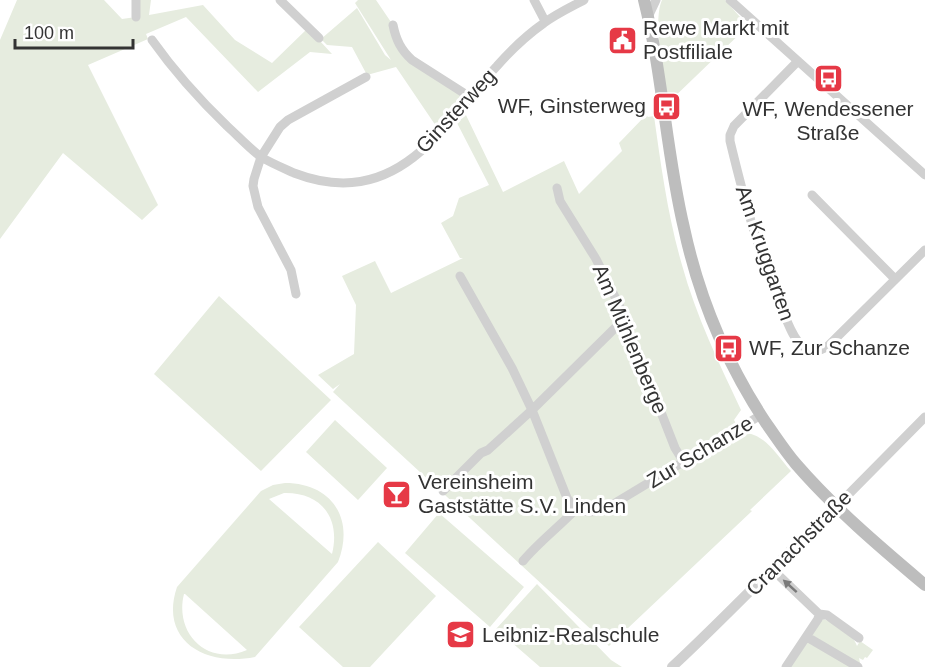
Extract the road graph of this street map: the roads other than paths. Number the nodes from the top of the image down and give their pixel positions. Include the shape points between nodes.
1 (136, 0) edge
2 (280, 0) edge
3 (534, 0) edge
4 (584, 0) edge
5 (644, 0) edge
6 (656, 0) edge
7 (730, 0) edge
8 (136, 17) dead end
9 (648, 17) junction
10 (545, 21) junction
11 (393, 25) dead end
12 (319, 38) dead end
13 (152, 40) dead end
14 (798, 61) junction
15 (366, 77) dead end
16 (470, 97) junction
17 (261, 157) junction
18 (925, 175) edge
19 (557, 188) dead end
20 (812, 195) dead end
21 (925, 250) edge
22 (460, 276) dead end
23 (895, 279) junction
24 (296, 294) dead end
25 (626, 321) junction
26 (532, 410) junction
27 (761, 415) junction
28 (924, 421) edge
29 (683, 461) junction
30 (443, 491) dead end
31 (837, 506) junction
32 (576, 509) junction
33 (523, 561) dead end
34 (772, 569) junction
35 (925, 585) edge
36 (819, 614) junction
37 (807, 637) junction
38 (858, 638) dead end
39 (672, 667) edge
40 (786, 667) edge
41 (858, 667) edge

1 - 8 street
2 - 12 street
3 - 10 street
4 - 10 street, Ginsterweg
5 - 9 main road
6 - 9 street
7 - 14 street
9 - 27 main road via 691,259 724,350
10 - 16 street, Ginsterweg via 498,64
11 - 16 street via 405,54
13 - 17 street, Ginsterweg via 214,114
14 - 18 street
14 - 23 street, Am Kruggarten via 734,126 730,135 759,249 796,338 811,351 823,350
15 - 17 street via 288,120
16 - 17 street, Ginsterweg via 419,153 377,178 343,184 325,182
17 - 24 street via 254,179 254,196 291,270
19 - 25 street, Am Mühlenberge via 560,201 596,259
20 - 23 street
21 - 23 street, Am Kruggarten
22 - 26 street
25 - 26 street
25 - 29 street, Am Mühlenberge
26 - 30 street
26 - 32 street via 567,498
27 - 29 street, Zur Schanze
27 - 31 main road via 794,463
28 - 31 street, Cranachstraße
29 - 32 street, Zur Schanze via 605,509
31 - 34 street, Cranachstraße
31 - 35 main road
32 - 33 street
36 -> 34 street
34 - 39 street, Cranachstraße
36 - 37 street
36 - 38 street
37 - 40 street
37 - 41 street

